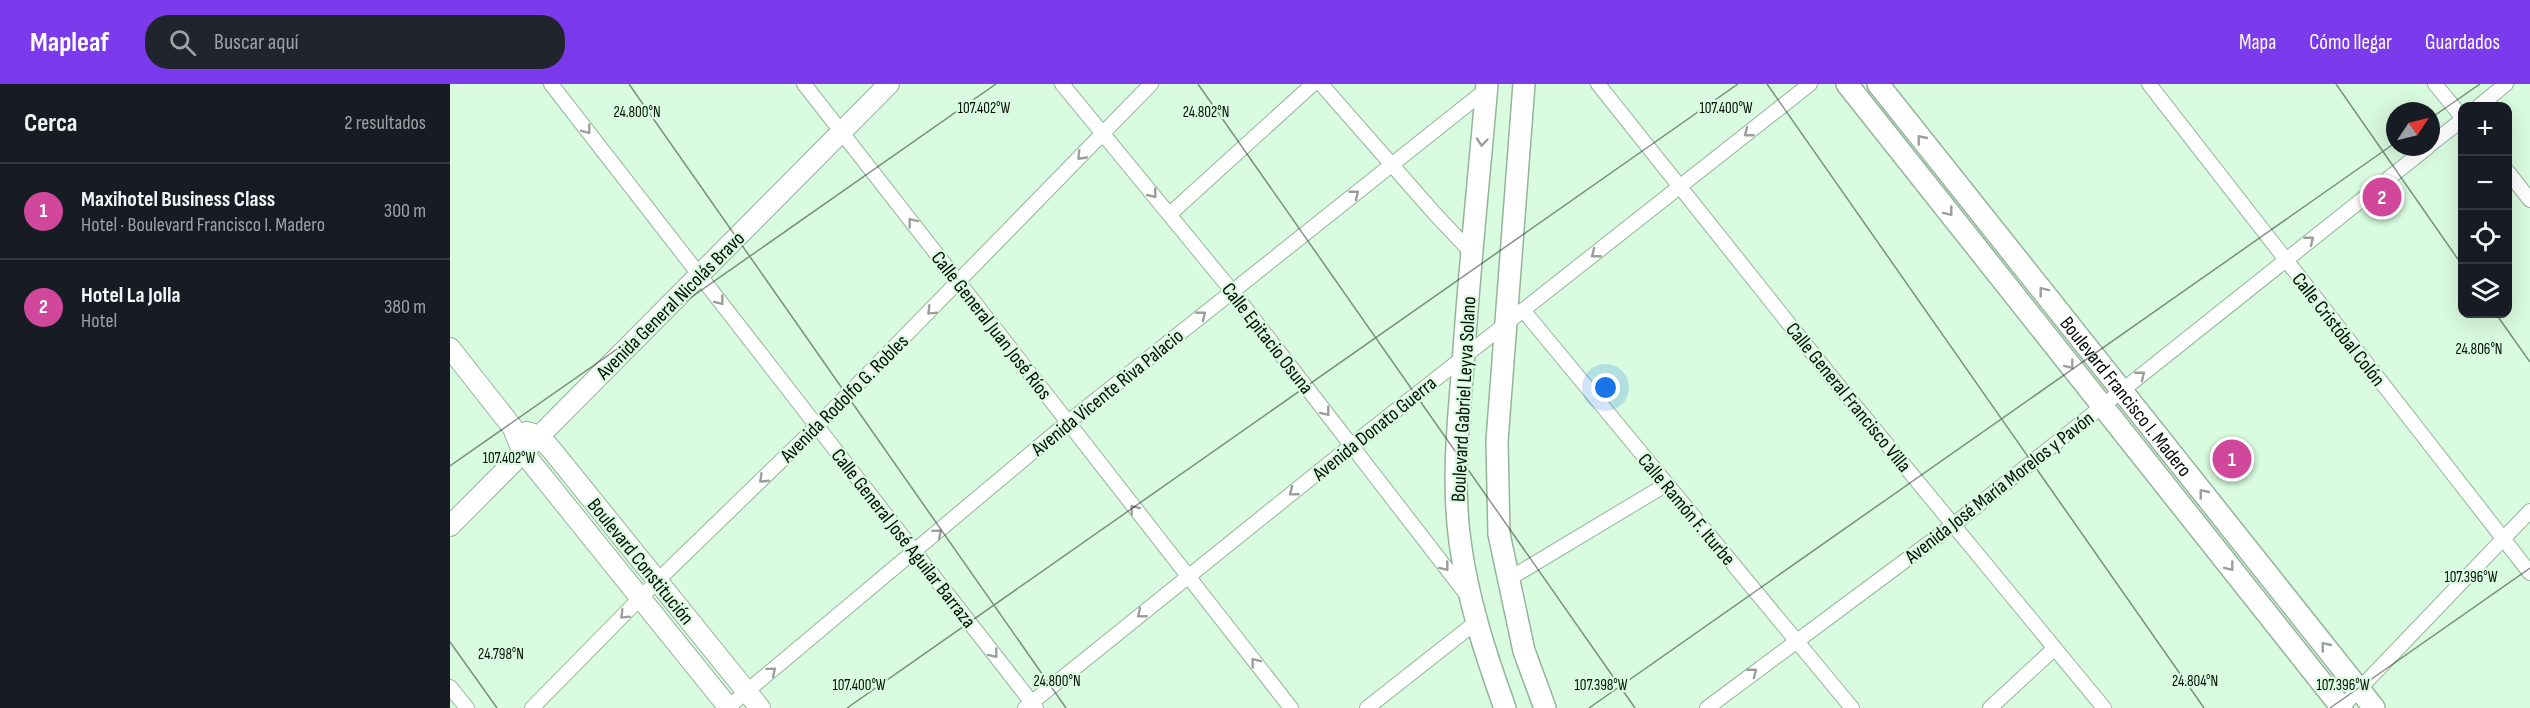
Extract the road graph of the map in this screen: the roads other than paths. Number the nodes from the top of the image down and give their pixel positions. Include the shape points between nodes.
1 (551, 84) edge
2 (804, 84) edge
3 (889, 84) edge
4 (1062, 84) edge
5 (1151, 84) edge
6 (1313, 84) edge
7 (1321, 84) edge
8 (1524, 84) edge
9 (1598, 84) edge
10 (1810, 84) edge
11 (1847, 84) edge
12 (1878, 84) edge
13 (2148, 84) edge
14 (2435, 84) edge
15 (2506, 84) edge
16 (1489, 86) edge
17 (2484, 102) edge
18 (2458, 112) edge
19 (2458, 122) edge
20 (840, 131) junction
21 (1103, 133) junction
22 (2440, 137) edge
23 (2416, 156) edge
24 (1391, 165) junction
25 (2512, 177) edge
26 (1680, 187) junction
27 (2530, 200) edge
28 (1170, 214) junction
29 (1471, 252) junction
30 (2285, 259) junction
31 (700, 275) junction
32 (959, 282) junction
33 (1232, 291) junction
34 (1515, 317) junction
35 (450, 348) edge
36 (1463, 357) junction
37 (2122, 391) junction
38 (2103, 406) junction
39 (1067, 423) junction
40 (817, 426) junction
41 (513, 428) junction
42 (539, 436) junction
43 (1352, 445) junction
44 (522, 451) junction
45 (1667, 484) junction
46 (2530, 512) edge
47 (1953, 525) junction
48 (450, 526) edge
49 (2503, 538) junction
50 (915, 552) junction
51 (2530, 573) edge
52 (1188, 577) junction
53 (1507, 580) junction
54 (657, 581) junction
55 (1469, 597) junction
56 (641, 599) junction
57 (1475, 623) junction
58 (1795, 640) junction
59 (2055, 648) junction
60 (450, 687) edge
61 (2360, 690) junction
62 (747, 693) junction
63 (1031, 706) edge
64 (466, 708) edge
65 (532, 708) edge
66 (728, 708) edge
67 (760, 708) edge
68 (1292, 708) edge
69 (1367, 708) edge
70 (1505, 708) edge
71 (1545, 708) edge
72 (1707, 708) edge
73 (1852, 708) edge
74 (1990, 708) edge
75 (2104, 708) edge
76 (2341, 708) edge
77 (2374, 708) edge

1 -> 31 street, Calle General José Aguilar Barraza
2 - 20 street, Calle General Juan José Ríos
3 - 20 street, Avenida General Nicolás Bravo
4 - 21 street, Calle Epitacio Osuna
5 - 21 street, Avenida Rodolfo G. Robles
6 - 28 street
7 - 24 street
8 - 34 main road, Boulevard Gabriel Leyva Solano
9 - 26 street, Calle General Francisco Villa
10 -> 26 street, Avenida Donato Guerra
11 -> 38 main road, Boulevard Francisco I. Madero
37 -> 12 main road, Boulevard Francisco I. Madero
13 - 30 street, Calle Cristóbal Colón
14 - 18 street
15 - 17 street
16 - 24 street, Avenida Vicente Riva Palacio
16 -> 29 main road, Boulevard Gabriel Leyva Solano
19 - 22 street, Avenida José María Morelos y Pavón
20 - 31 street, Avenida General Nicolás Bravo
32 -> 20 street, Calle General Juan José Ríos
21 -> 28 street, Calle Epitacio Osuna
21 -> 32 street, Avenida Rodolfo G. Robles
30 -> 23 street, Avenida José María Morelos y Pavón
24 - 29 street
33 -> 24 street, Avenida Vicente Riva Palacio
25 - 27 street
26 -> 34 street, Avenida Donato Guerra
26 - 47 street, Calle General Francisco Villa
28 - 33 street, Calle Epitacio Osuna
29 - 36 main road, Boulevard Gabriel Leyva Solano
37 -> 30 street, Avenida José María Morelos y Pavón
30 - 49 street, Calle Cristóbal Colón
31 -> 40 street, Calle General José Aguilar Barraza
31 - 42 street, Avenida General Nicolás Bravo
32 - 39 street, Calle General Juan José Ríos
32 -> 40 street, Avenida Rodolfo G. Robles
39 -> 33 street, Avenida Vicente Riva Palacio
33 -> 43 street, Calle Epitacio Osuna
34 - 36 street, Avenida Donato Guerra
34 - 45 street, Calle Ramón F. Iturbe
34 - 53 main road, Boulevard Gabriel Leyva Solano via 1497,441 1499,534
35 - 41 street, Boulevard Constitución
36 - 43 street, Avenida Donato Guerra
36 - 55 main road, Boulevard Gabriel Leyva Solano via 1456,494
37 - 38 street, Avenida José María Morelos y Pavón
61 -> 37 main road, Boulevard Francisco I. Madero
38 - 47 street, Avenida José María Morelos y Pavón
38 -> 76 main road, Boulevard Francisco I. Madero
50 -> 39 street, Avenida Vicente Riva Palacio
52 -> 39 street, Calle General Juan José Ríos
40 - 50 street, Calle General José Aguilar Barraza
40 -> 54 street, Avenida Rodolfo G. Robles
41 - 42 street
41 - 44 street, Boulevard Constitución
42 - 44 street, Avenida General Nicolás Bravo
42 - 54 street, Boulevard Constitución
43 -> 52 street, Avenida Donato Guerra
43 -> 55 street, Calle Epitacio Osuna
44 - 48 street, Avenida General Nicolás Bravo
44 - 56 street, Boulevard Constitución
45 - 53 street
45 - 58 street, Calle Ramón F. Iturbe
46 - 49 street
47 - 58 street, Avenida José María Morelos y Pavón
47 - 59 street, Calle General Francisco Villa
49 - 51 street, Calle Cristóbal Colón
49 - 61 street
62 -> 50 street, Avenida Vicente Riva Palacio
50 -> 63 street, Calle General José Aguilar Barraza
52 -> 63 street, Avenida Donato Guerra
68 -> 52 street, Calle General Juan José Ríos
53 - 71 main road, Boulevard Gabriel Leyva Solano via 1524,651
54 - 56 street, Avenida Rodolfo G. Robles
54 - 62 street, Boulevard Constitución
55 - 57 main road, Boulevard Gabriel Leyva Solano
56 -> 65 street, Avenida Rodolfo G. Robles
56 - 66 street, Boulevard Constitución
57 - 69 street
57 - 70 main road, Boulevard Gabriel Leyva Solano
72 -> 58 street, Avenida José María Morelos y Pavón
58 - 73 street, Calle Ramón F. Iturbe
59 - 74 street
59 - 75 street, Calle General Francisco Villa
60 - 64 street
61 - 76 street
61 - 77 main road, Boulevard Francisco I. Madero
62 - 66 street, Avenida Vicente Riva Palacio
62 - 67 street, Boulevard Constitución

